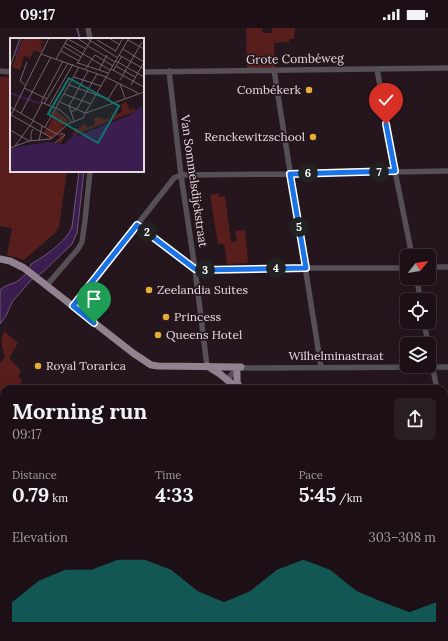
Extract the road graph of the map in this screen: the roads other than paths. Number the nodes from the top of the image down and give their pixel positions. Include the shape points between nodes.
1 (88, 28) edge
2 (90, 38) edge
3 (448, 68) edge
4 (376, 69) junction
5 (274, 70) junction
6 (169, 71) junction
7 (144, 72) edge
8 (395, 171) junction
9 (448, 171) edge
10 (90, 172) edge
11 (290, 174) junction
12 (182, 175) junction
13 (137, 225) junction
14 (411, 249) edge
15 (0, 259) edge
16 (436, 267) edge
17 (448, 267) edge
18 (306, 268) junction
19 (400, 268) edge
20 (195, 269) junction
21 (47, 285) junction
22 (73, 306) junction
23 (207, 366) junction
24 (400, 367) edge
25 (436, 367) edge
26 (448, 367) edge
27 (321, 368) junction
28 (242, 369) junction
29 (433, 373) edge
30 (229, 381) junction
31 (234, 385) edge
32 (238, 385) edge
33 (436, 385) edge

1 - 2 street
3 - 4 street, Grote Combéweg
4 - 5 street, Grote Combéweg
4 - 8 street
5 - 6 street, Grote Combéweg
5 - 11 street
6 - 7 street, Grote Combéweg
6 - 12 street, Van Sommelsdijckstraat
8 - 9 street
8 - 11 street
8 - 14 street
10 - 21 street via 82,242
11 - 12 street
11 - 18 street
12 - 13 street via 174,178
12 - 20 street, Van Sommelsdijckstraat
13 - 20 street
13 - 22 street
15 - 21 main road via 24,268
16 - 17 street
18 - 19 street
18 - 20 street
18 - 27 street
20 - 23 street, Van Sommelsdijckstraat
21 - 22 main road
22 - 23 main road via 151,365
23 - 28 main road
23 - 30 main road
24 - 27 street, Wilhelminastraat
25 - 26 street, Wilhelminastraat
27 - 28 street, Wilhelminastraat
28 - 30 street via 234,371
28 - 32 main road
29 - 33 street
30 - 31 main road

